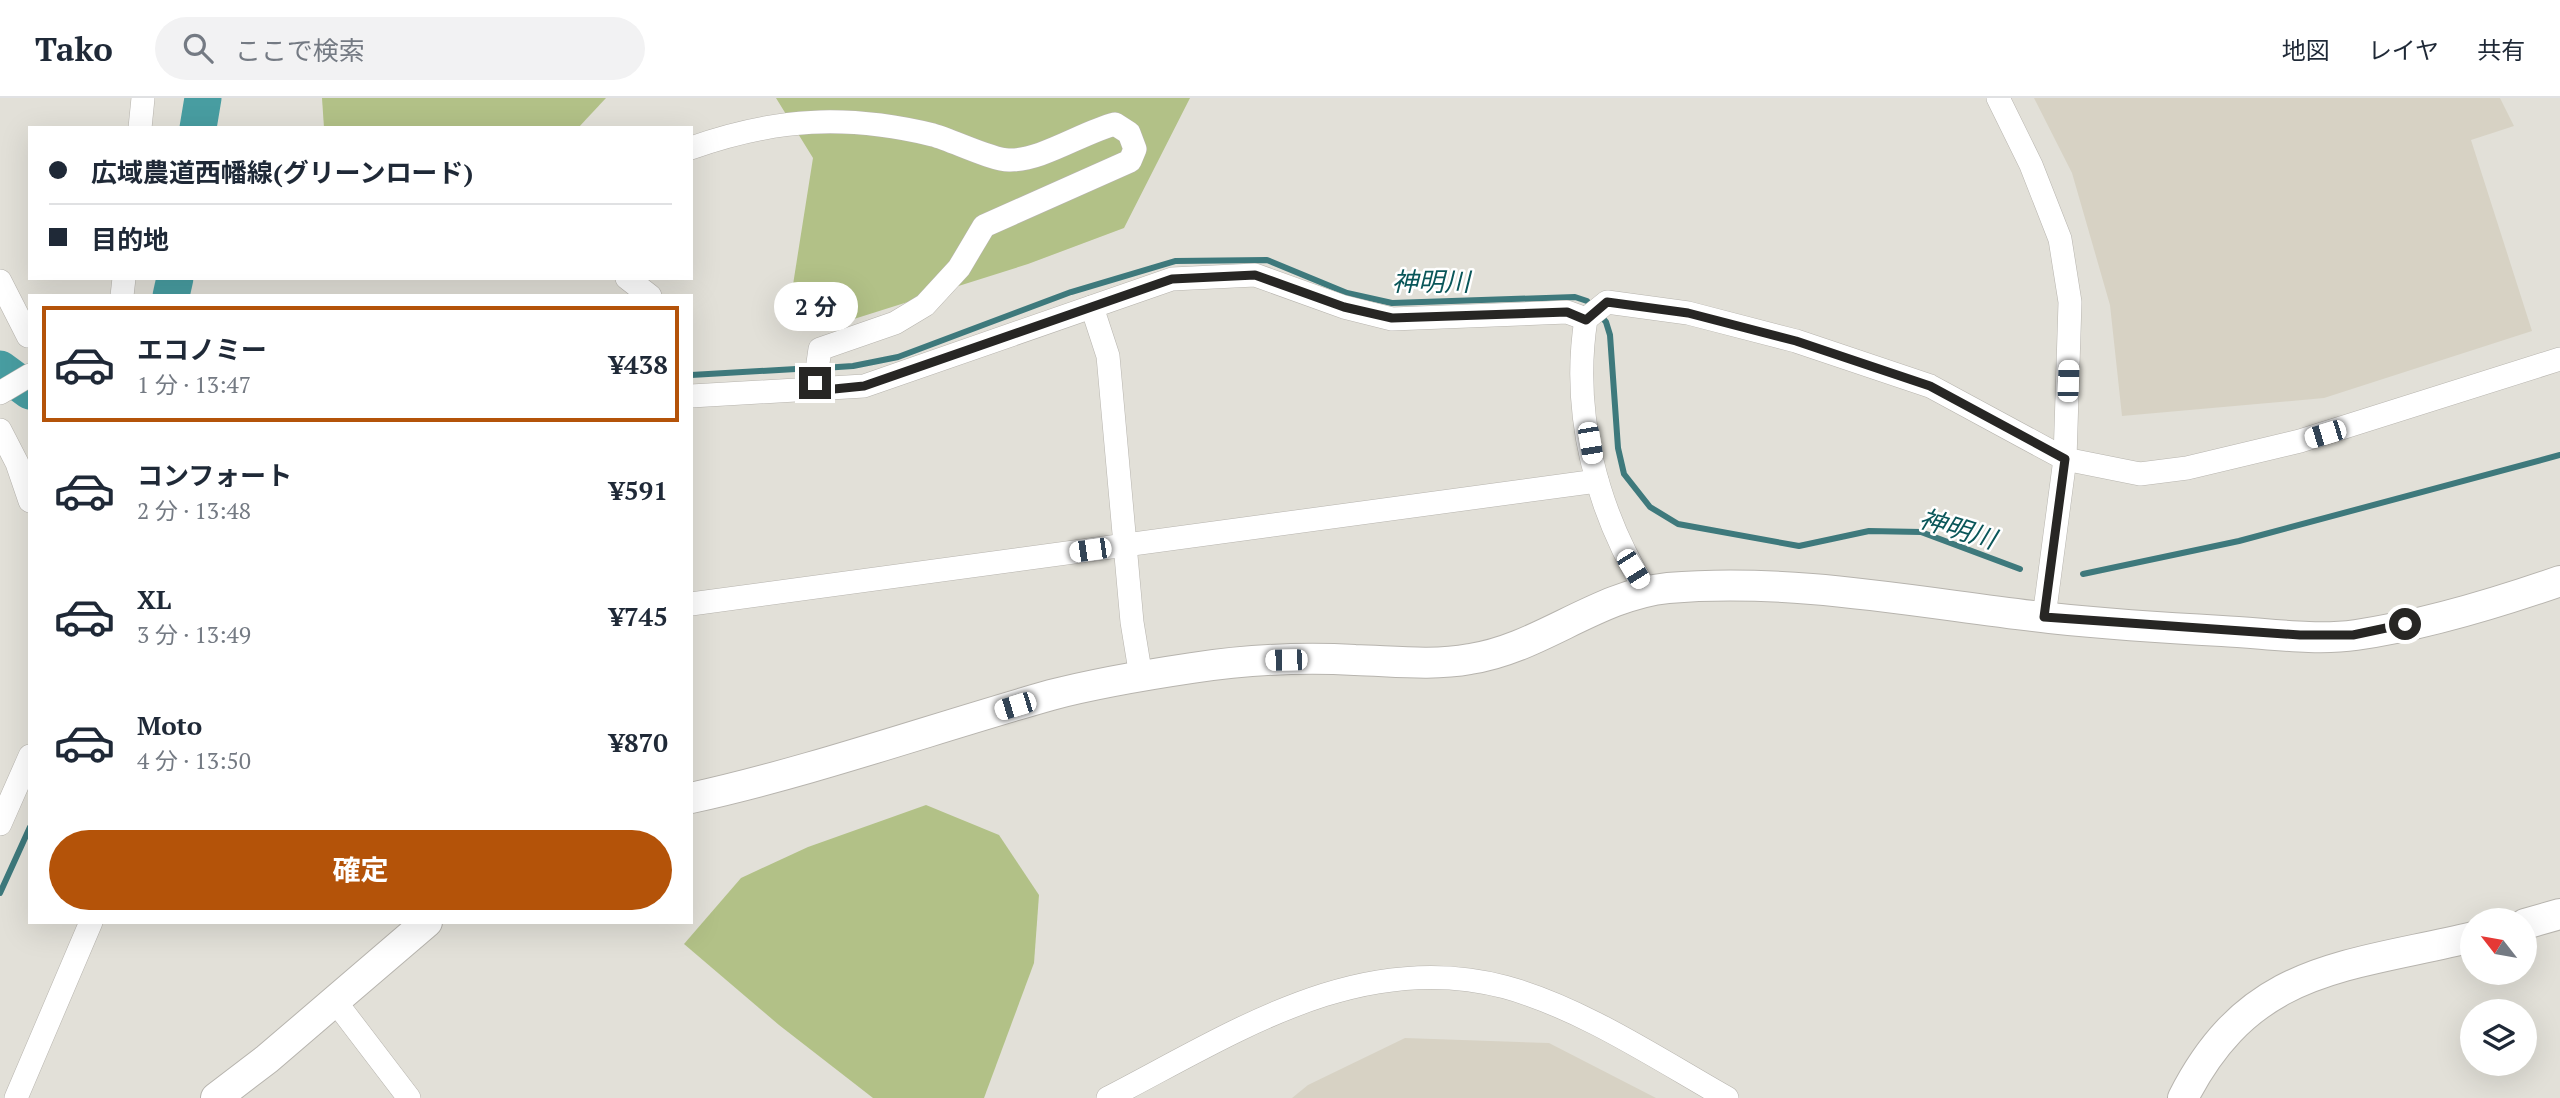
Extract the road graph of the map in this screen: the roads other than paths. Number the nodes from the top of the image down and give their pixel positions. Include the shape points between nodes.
1 (143, 98) edge
2 (1998, 98) edge
3 (140, 126) edge
4 (693, 148) edge
5 (630, 280) edge
6 (0, 281) edge
7 (647, 294) edge
8 (1092, 307) junction
9 (1586, 320) junction
10 (28, 334) edge
11 (2560, 359) edge
12 (28, 376) edge
13 (816, 378) junction
14 (0, 393) edge
15 (693, 396) edge
16 (0, 430) edge
17 (2065, 459) junction
18 (1597, 481) junction
19 (28, 495) edge
20 (1124, 546) junction
21 (2560, 581) edge
22 (1647, 592) junction
23 (693, 604) edge
24 (2044, 617) junction
25 (1141, 677) junction
26 (28, 761) edge
27 (693, 797) edge
28 (0, 824) edge
29 (2560, 914) edge
30 (2538, 920) edge
31 (90, 924) edge
32 (425, 924) edge
33 (2460, 940) edge
34 (335, 1000) junction
35 (16, 1098) edge
36 (216, 1098) edge
37 (409, 1098) edge
38 (1108, 1098) edge
39 (1727, 1098) edge
40 (2183, 1098) edge

1 - 3 street
2 - 17 street via 2060,239 2070,302
4 - 13 street via 796,122 844,120 895,126 1008,160 1030,158 1096,128 1115,124 1129,133 1135,149 1130,161 984,226 958,268 925,305 895,323 820,349
5 - 7 street
6 - 10 street
8 - 9 street via 1172,279 1255,275 1344,307 1392,318 1567,312
8 - 13 street via 864,386
8 - 20 street via 1108,356
9 - 17 street via 1607,302 1688,313 1796,341 1930,386
9 - 18 street via 1580,376
11 - 17 street via 2300,441 2187,468 2140,474
12 - 14 street
13 - 15 street
16 - 19 street
17 - 24 street
18 - 20 street
18 - 22 street via 1624,555
20 - 23 street
20 - 25 street
21 - 24 street via 2494,604 2353,635 2185,629
22 - 24 street via 1737,586 1822,591 1938,601
22 - 25 street via 1473,659 1265,661
25 - 27 street via 1056,694
26 - 28 street
29 - 30 street
31 - 35 street
32 - 34 street
33 - 40 street via 2287,985 2222,1035
34 - 36 street
34 - 37 street
38 - 39 street via 1266,1016 1349,985 1403,978 1505,987 1588,1020

